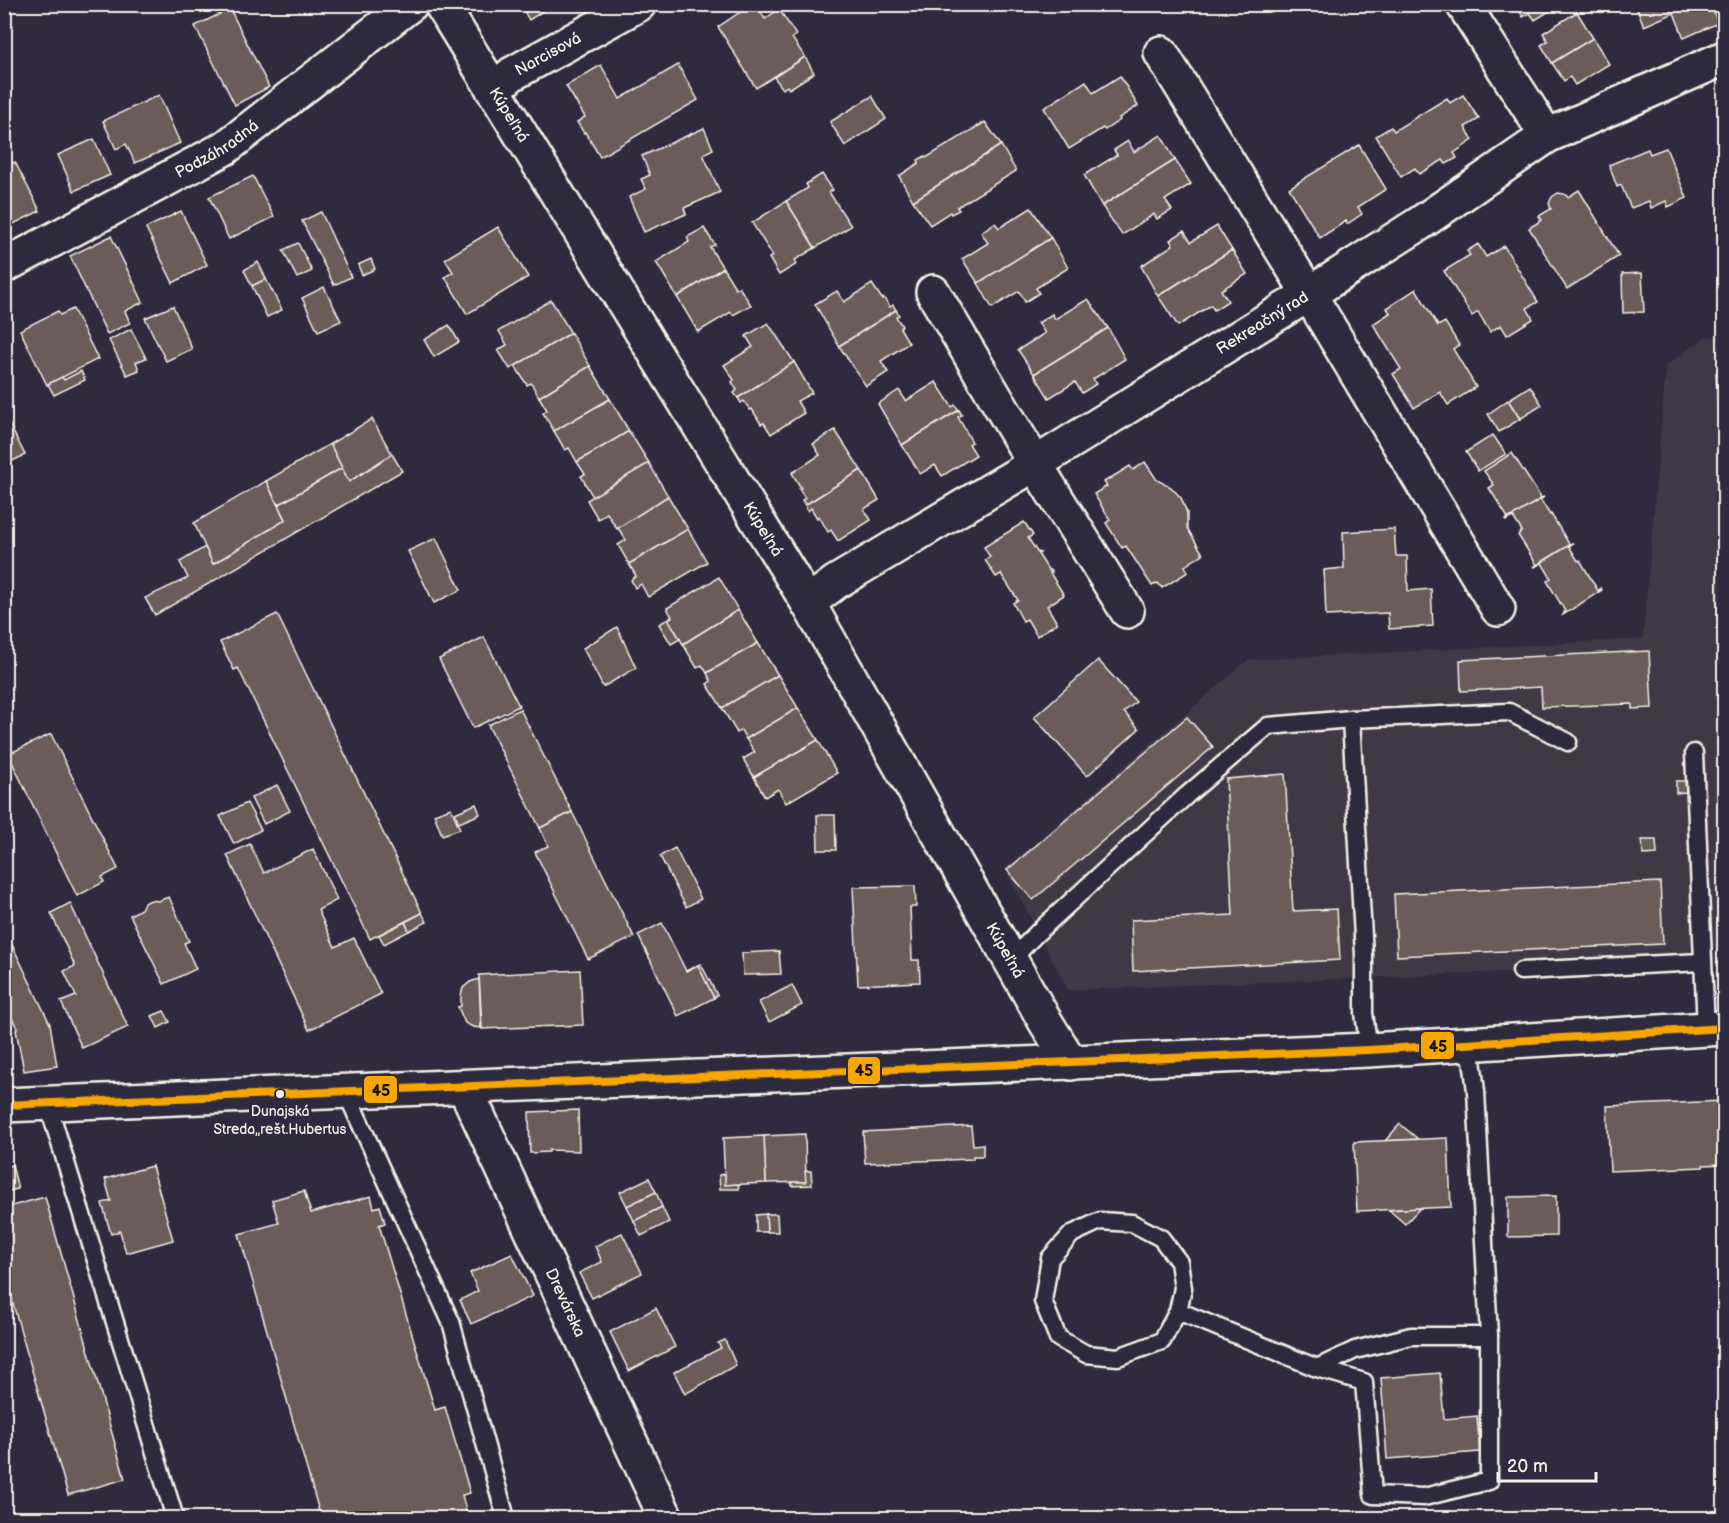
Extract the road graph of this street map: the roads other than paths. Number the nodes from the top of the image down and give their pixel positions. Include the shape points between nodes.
1 (411, 4) edge
2 (441, 4) edge
3 (639, 4) edge
4 (1463, 4) edge
5 (1161, 53) dead end
6 (1725, 58) edge
7 (493, 90) junction
8 (1546, 136) junction
9 (4, 266) edge
10 (933, 292) dead end
11 (1309, 294) junction
12 (1035, 464) junction
13 (808, 603) junction
14 (1497, 609) dead end
15 (1127, 611) dead end
16 (1351, 719) junction
17 (1568, 742) dead end
18 (1694, 753) dead end
19 (1011, 960) junction
20 (1702, 962) junction
21 (1521, 971) dead end
22 (1715, 1028) edge
23 (1470, 1044) junction
24 (1369, 1050) junction
25 (1071, 1063) junction
26 (465, 1088) junction
27 (346, 1092) junction
28 (48, 1104) junction
29 (4, 1106) edge
30 (1178, 1311) junction
31 (1489, 1336) junction
32 (1317, 1368) junction
33 (175, 1518) edge
34 (506, 1518) edge
35 (666, 1518) edge

1 - 9 street, Podzáhradná via 225,148
2 - 7 street, Kúpeľná
3 - 7 street, Narcisová via 512,74
4 - 8 street
5 - 11 street
6 - 8 street, Rekreačný rad
7 - 13 street, Kúpeľná
8 - 11 street, Rekreačný rad
10 - 12 street
11 - 12 street, Rekreačný rad
11 - 14 street
12 - 13 street, Rekreačný rad via 836,582
12 - 15 street
13 - 19 street, Kúpeľná
16 - 17 lane via 1509,712
16 - 19 lane via 1268,726 1036,933
16 - 24 lane
18 - 20 lane
19 - 25 street, Kúpeľná
20 - 21 lane
20 - 22 lane
22 - 23 street
23 - 24 street
23 - 31 lane via 1477,1103
24 - 25 street
25 - 26 street
26 - 27 street
26 - 35 street, Drevárska
27 - 28 street
27 - 34 lane via 451,1322
28 - 29 street
28 - 33 lane
30 - 30 lane via 1183,1288 1179,1262 1161,1238 1132,1223 1100,1221 1072,1234 1050,1258 1043,1301 1058,1338 1086,1354 1118,1357 1162,1341
30 - 32 lane
31 - 32 lane via 1411,1336 1355,1350
31 - 32 lane via 1489,1481 1424,1497 1373,1495 1364,1382

